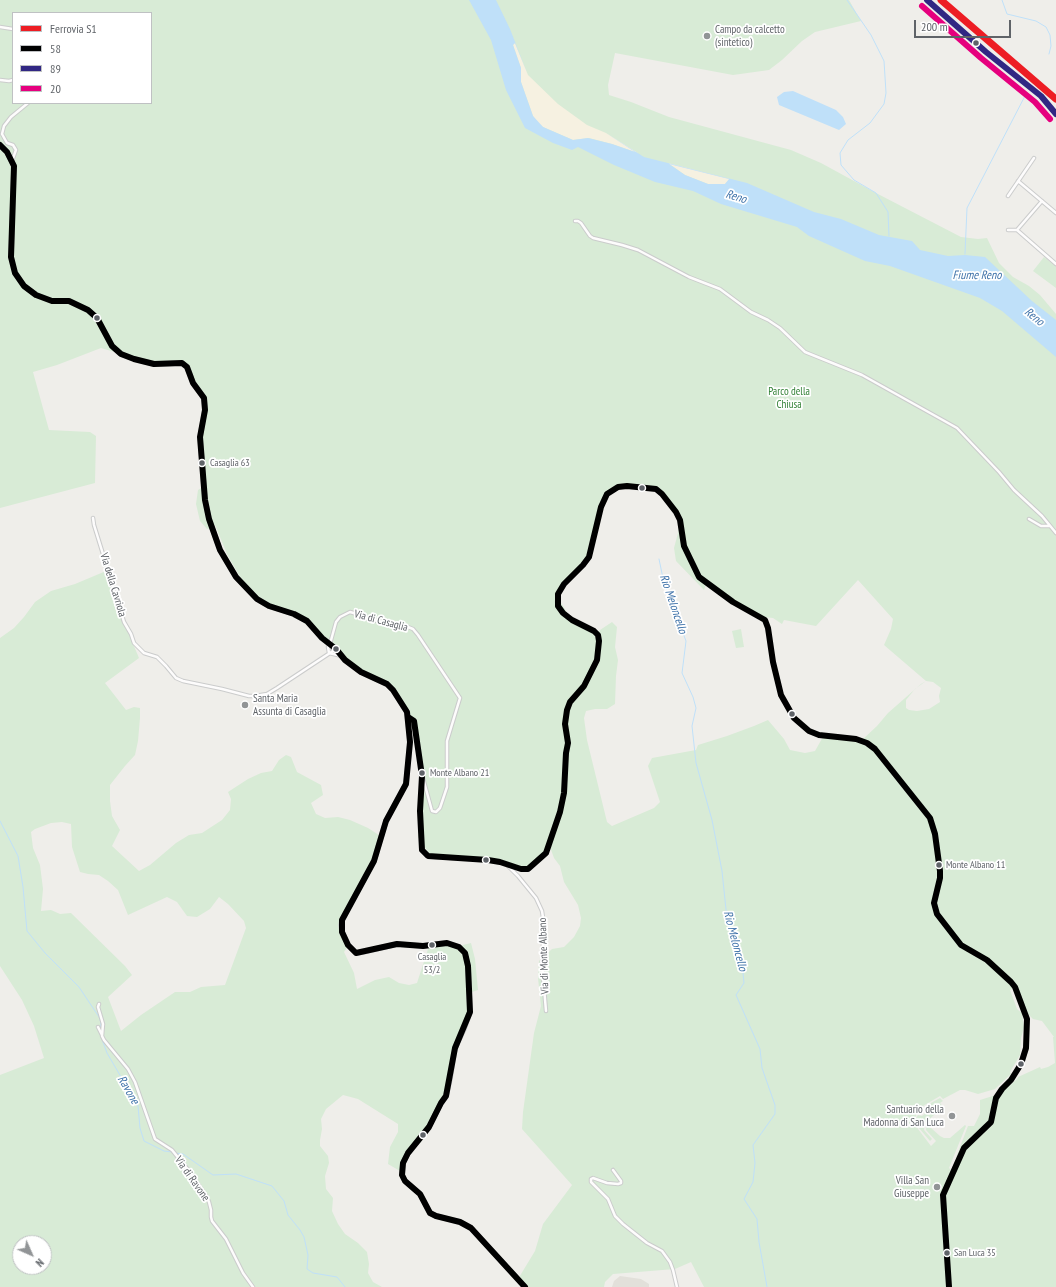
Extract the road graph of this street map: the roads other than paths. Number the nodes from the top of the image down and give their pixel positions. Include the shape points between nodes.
1 (927, 0) edge
2 (0, 27) edge
3 (12, 29) edge
4 (0, 80) edge
5 (12, 80) edge
6 (27, 104) edge
7 (1056, 114) edge
8 (0, 145) edge
9 (1034, 158) dead end
10 (12, 161) junction
11 (1018, 181) junction
12 (1008, 196) dead end
13 (1042, 201) junction
14 (1056, 213) edge
15 (575, 221) dead end
16 (1008, 230) dead end
17 (1017, 230) junction
18 (1056, 264) edge
19 (93, 518) dead end
20 (1028, 519) dead end
21 (1050, 526) junction
22 (1056, 533) edge
23 (330, 644) junction
24 (336, 649) junction
25 (329, 653) junction
26 (342, 656) junction
27 (408, 717) junction
28 (422, 776) junction
29 (507, 865) junction
30 (99, 1004) dead end
31 (546, 1011) dead end
32 (98, 1027) dead end
33 (102, 1036) junction
34 (613, 1170) dead end
35 (253, 1287) edge
36 (525, 1287) edge
37 (677, 1287) edge
38 (949, 1287) edge

1 - 7 street via 1041,96
2 - 3 street
4 - 5 street
6 - 10 street via 4,126 2,134 7,143 13,145 16,150
8 - 10 street
9 - 11 street
10 - 23 street via 14,182 11,257 15,273 24,286 36,295 52,301 69,301 88,310 97,318 112,346 121,354 154,364 182,363 187,367 193,384 204,398 205,410 200,437 205,500 220,550 236,577 257,599 307,621
11 - 12 street
11 - 13 street
13 - 14 street
13 - 17 street
15 - 21 street via 581,223 593,238 638,250 720,290 750,312 780,328 805,352 862,375 957,428
16 - 17 street
17 - 18 street
19 - 25 street, Via della Cavriola via 124,622 134,643 144,653 156,657 176,678 255,696 267,694
20 - 21 street via 1041,526
21 - 22 street
23 - 24 street
23 - 25 street
23 - 28 street, Via di Casaglia via 336,622 350,612 368,619 411,628 418,635 460,698 447,741 447,787 440,808 436,812 432,811
24 - 25 street, Via della Cavriola
24 - 26 street
25 - 26 street
26 - 27 street via 361,672 387,684
27 - 28 street via 414,721
27 - 36 street via 410,742 406,784 386,820 374,861 342,920 342,932 348,945 356,953 396,944 423,946 447,943 459,947 465,953 470,1012 455,1048 446,1096 430,1127 408,1153 403,1163 402,1175 420,1194 430,1213 471,1228
28 - 29 street via 422,850 428,856 488,860
29 - 31 street, Via di Monte Albano via 536,898 542,911 542,964
29 - 38 street via 528,869 546,853 564,793 568,743 565,724 567,710 570,702 591,675 597,660 598,635 563,613 556,597 589,556 601,507 607,494 622,486 656,489 680,520 684,546 699,577 733,602 764,618 781,695 794,718 809,731 867,743 875,749 930,818 933,823 940,872 935,909 958,942 987,960 1015,987 1027,1019 1026,1048 1021,1064 996,1098 991,1122 964,1148 943,1196
30 - 33 street via 103,1024
32 - 33 street, Via di Ravone
33 - 35 street, Via di Ravone via 135,1082 155,1139 172,1150 207,1197 212,1221 226,1239
34 - 37 street via 621,1183 607,1183 593,1178 591,1182 608,1199 615,1216 622,1224 662,1251 674,1270

